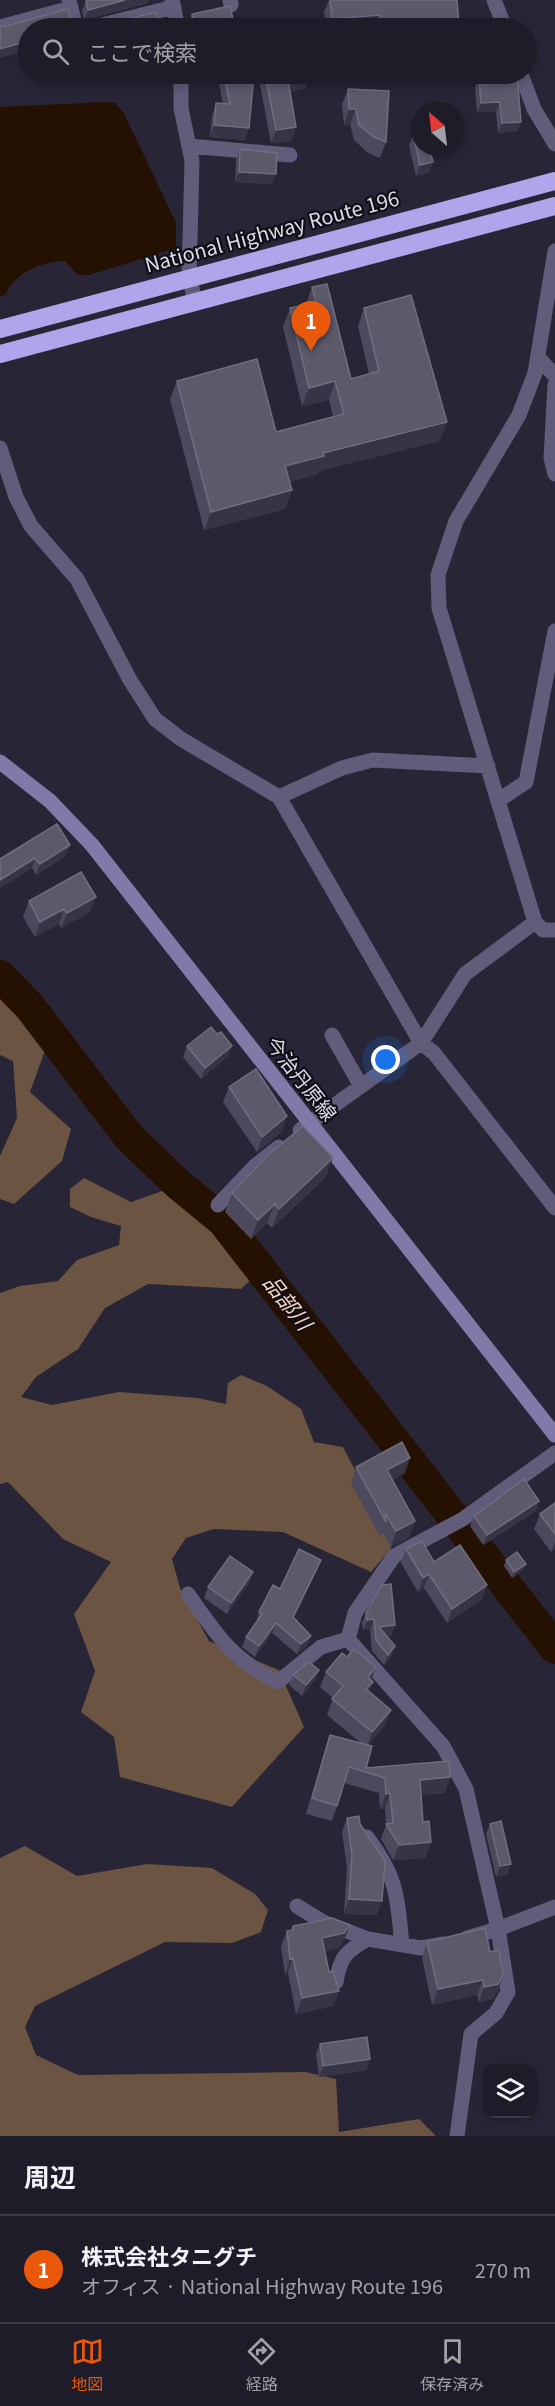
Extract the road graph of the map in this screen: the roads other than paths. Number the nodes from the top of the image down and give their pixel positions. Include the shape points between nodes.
1 (495, 0) edge
2 (70, 4) edge
3 (173, 4) edge
4 (27, 18) edge
5 (125, 18) edge
6 (501, 18) edge
7 (18, 21) edge
8 (0, 27) edge
9 (181, 84) edge
10 (525, 84) edge
11 (555, 144) edge
12 (189, 146) junction
13 (290, 155) dead end
14 (555, 181) edge
15 (555, 206) edge
16 (555, 251) edge
17 (189, 277) junction
18 (195, 300) junction
19 (0, 329) edge
20 (0, 354) edge
21 (538, 357) junction
22 (555, 376) edge
23 (555, 385) edge
24 (0, 448) edge
25 (553, 452) edge
26 (555, 474) edge
27 (555, 631) edge
28 (0, 762) edge
29 (488, 766) junction
30 (279, 797) junction
31 (499, 800) junction
32 (535, 922) junction
33 (555, 930) edge
34 (332, 1035) dead end
35 (421, 1043) junction
36 (361, 1086) junction
37 (309, 1122) junction
38 (218, 1205) dead end
39 (555, 1208) edge
40 (555, 1435) edge
41 (555, 1453) edge
42 (188, 1594) dead end
43 (348, 1639) junction
44 (363, 1832) edge
45 (297, 1906) dead end
46 (555, 1907) edge
47 (498, 1929) junction
48 (368, 1939) junction
49 (402, 1945) junction
50 (336, 1982) edge
51 (457, 2136) edge

1 - 6 street
2 - 4 street
3 - 5 street
7 - 8 street
9 - 12 street via 181,108
10 - 11 street
12 - 13 street
12 - 17 street
14 - 17 highway, National Highway Route 196
15 - 18 highway
16 - 21 street
17 - 18 street
17 - 19 highway, National Highway Route 196
18 - 20 highway
21 - 22 street
21 - 29 street via 536,373 519,415 456,521 438,575 439,608
23 - 25 street
24 - 30 street via 16,497 31,526 76,579 155,719
25 - 26 street
27 - 31 street via 526,782
28 - 37 main road, 今治丹原線 via 50,801 92,845
29 - 30 street via 373,760 342,768
29 - 31 street
30 - 35 street
31 - 32 street
32 - 33 street via 543,930
32 - 35 street via 465,974
34 - 36 street
35 - 36 street
35 - 39 street via 434,1053
36 - 37 street
37 - 38 street via 255,1166
37 - 40 main road, 今治丹原線
41 - 43 street via 463,1519 394,1556 355,1613
42 - 43 street via 228,1647 250,1668 278,1682 321,1647
43 - 47 street via 443,1746 466,1789
44 - 49 street via 391,1873
45 - 48 street via 323,1922
46 - 47 street
47 - 49 street via 421,1948
47 - 51 street via 508,1992 496,2013 471,2034
48 - 49 street
48 - 50 street via 339,1962

